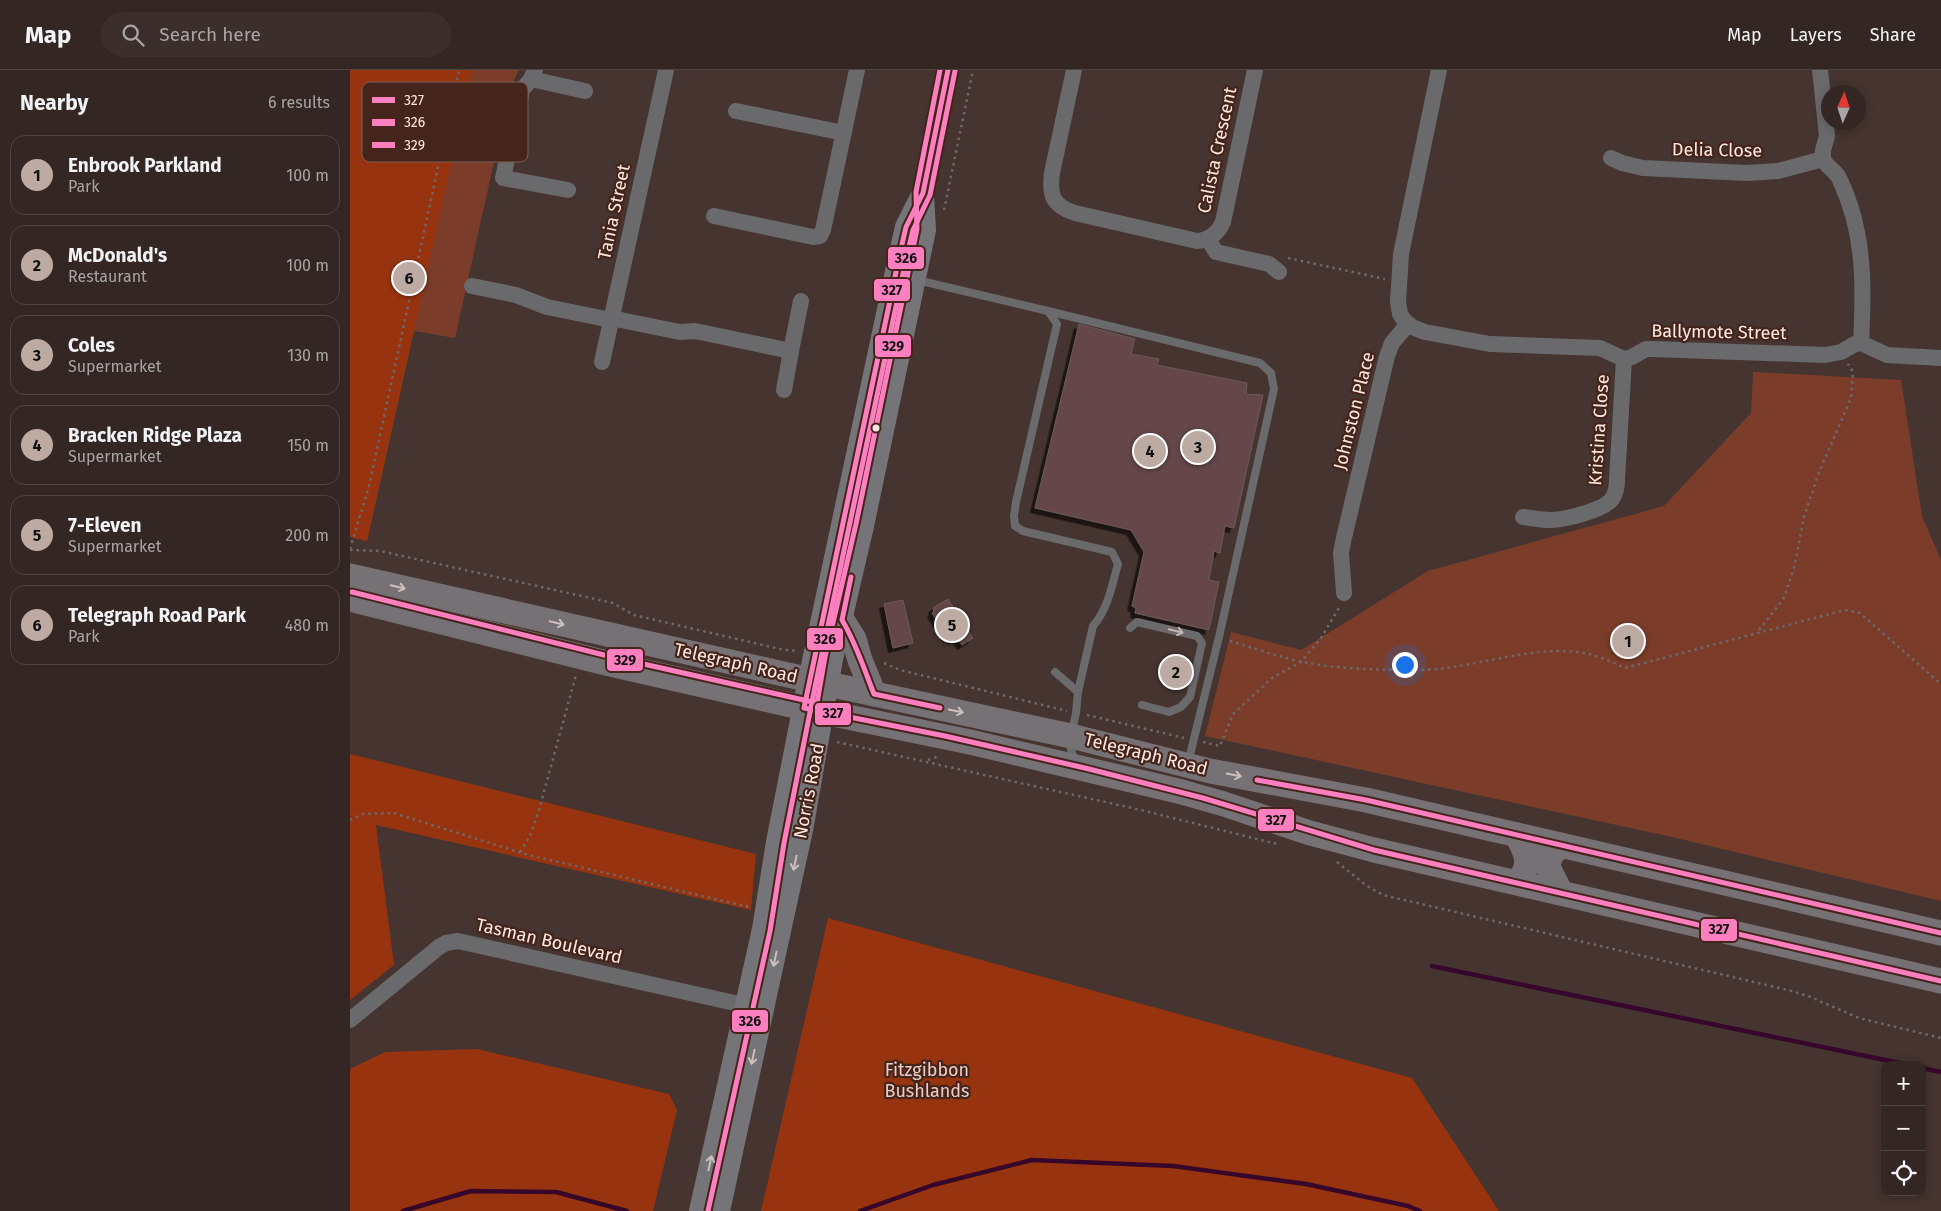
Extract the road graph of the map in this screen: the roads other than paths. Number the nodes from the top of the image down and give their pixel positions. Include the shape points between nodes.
1 (666, 70) edge
2 (857, 70) edge
3 (948, 70) edge
4 (1074, 70) edge
5 (1255, 70) edge
6 (1439, 70) edge
7 (1820, 70) edge
8 (533, 74) edge
9 (585, 90) dead end
10 (736, 111) dead end
11 (844, 133) junction
12 (1610, 158) dead end
13 (1823, 159) junction
14 (506, 162) edge
15 (568, 190) dead end
16 (714, 216) dead end
17 (1208, 238) junction
18 (1283, 265) road end
19 (905, 277) junction
20 (472, 286) dead end
21 (801, 301) dead end
22 (1048, 311) junction
23 (611, 319) junction
24 (1408, 324) junction
25 (1861, 343) junction
26 (791, 351) junction
27 (1624, 358) junction
28 (1941, 358) edge
29 (602, 362) dead end
30 (784, 390) dead end
31 (1523, 517) dead end
32 (350, 576) edge
33 (1344, 593) road end
34 (350, 599) edge
35 (842, 620) junction
36 (1130, 628) dead end
37 (1055, 672) dead end
38 (819, 682) junction
39 (1078, 692) junction
40 (874, 694) junction
41 (1142, 705) dead end
42 (814, 710) junction
43 (1074, 724) junction
44 (1187, 765) junction
45 (1079, 768) junction
46 (1516, 835) junction
47 (1561, 845) junction
48 (1518, 883) junction
49 (1561, 893) junction
50 (1941, 933) edge
51 (1941, 981) edge
52 (754, 1008) junction
53 (350, 1020) edge
54 (700, 1211) edge
55 (719, 1211) edge

1 - 23 street, Tania Street
2 - 11 street
3 - 19 main road, Norris Road via 923,193 925,230
4 - 17 street, Calista Crescent via 1052,173 1051,189 1055,202 1075,213 1191,240
5 - 17 street, Calista Crescent via 1223,222 1218,231
6 - 24 street via 1404,235 1398,308
7 - 13 street via 1827,136
8 - 9 street
10 - 11 street
11 - 16 street via 820,236
12 - 13 street, Delia Close via 1643,168 1747,173 1778,170
13 - 25 street via 1841,180 1860,243 1864,279
14 - 15 street via 503,178
17 - 18 street via 1219,253
19 - 22 lane
19 - 35 main road, Norris Road
19 - 38 main road, Norris Road
20 - 23 street via 548,307
21 - 26 street
22 - 39 lane via 1057,324 1014,516 1015,526 1023,531 1112,552 1118,564 1109,597 1093,626
22 - 44 lane via 1260,363 1271,373 1274,389 1219,638
23 - 26 street via 680,332 695,331
23 - 29 street, Tania Street
24 - 27 street via 1425,332 1472,342 1600,348
24 - 33 street, Johnston Place via 1392,343 1385,365 1341,553
25 - 27 street, Ballymote Street via 1825,355 1646,349
25 - 28 street via 1887,355
26 - 30 street
27 - 31 street, Kristina Close via 1618,480 1612,499 1602,507 1560,519
32 -> 38 main road, Telegraph Road
34 - 42 main road, Telegraph Road via 581,657
35 - 38 main road, Norris Road via 832,658
35 - 40 main road via 854,639
36 -> 41 lane via 1137,622 1197,636 1202,643 1190,697 1181,708 1169,712
37 - 39 lane
38 - 40 main road, Telegraph Road
38 - 42 main road, Norris Road
39 - 43 lane
40 -> 43 main road, Telegraph Road
42 - 45 main road, Telegraph Road
42 - 52 main road, Norris Road via 766,910
42 -> 52 main road, Norris Road via 804,820
43 - 44 main road, Telegraph Road
43 - 45 lane via 1071,750
44 -> 46 main road, Telegraph Road via 1366,800
45 - 48 main road, Telegraph Road via 1215,801 1341,842
46 - 47 main road, Telegraph Road
46 - 48 main road via 1526,853 1527,863
47 - 49 main road via 1550,856 1548,867
47 - 50 main road, Telegraph Road
48 - 49 main road, Telegraph Road
49 - 51 main road, Telegraph Road
52 - 53 street, Tasman Boulevard via 458,941 439,947
54 -> 52 main road, Norris Road
52 -> 55 main road, Norris Road

